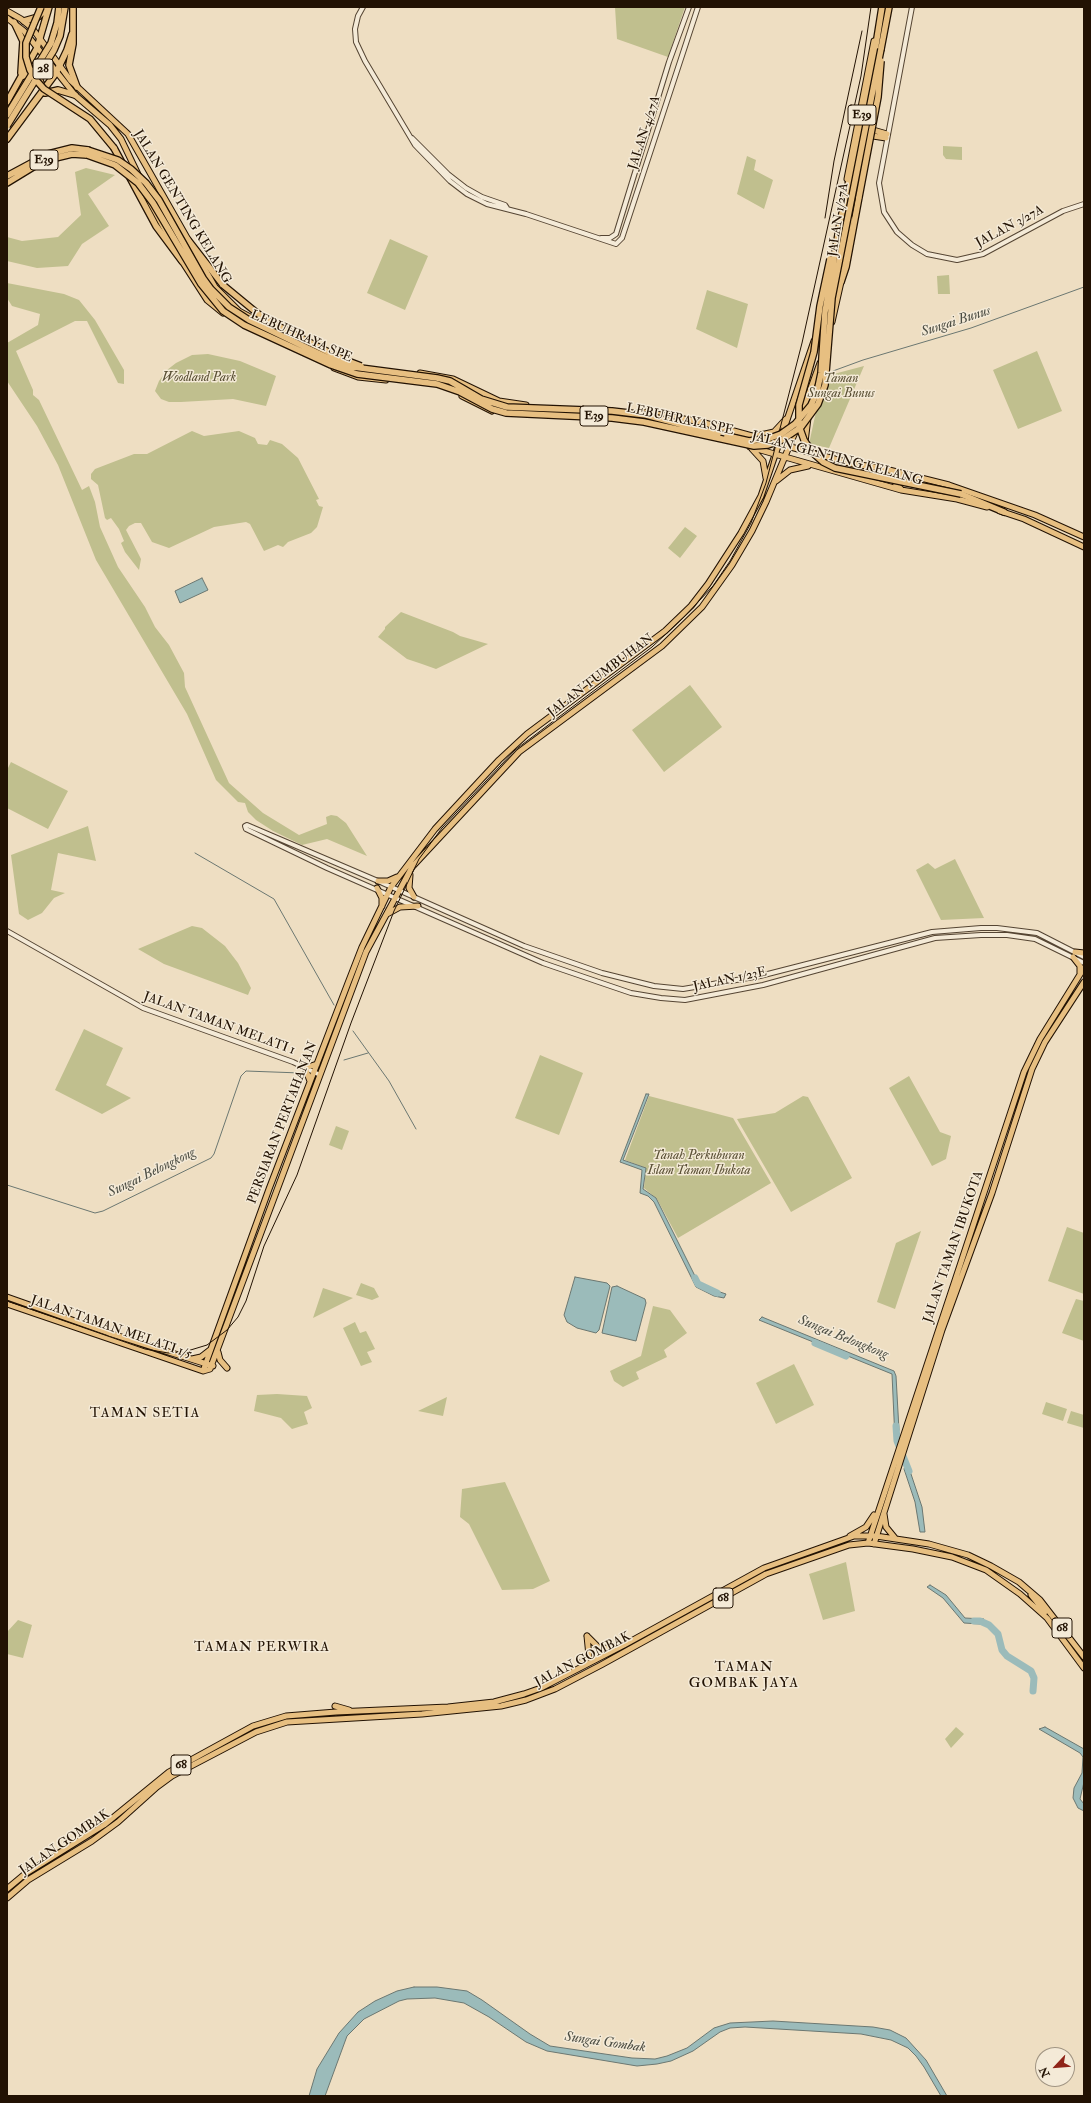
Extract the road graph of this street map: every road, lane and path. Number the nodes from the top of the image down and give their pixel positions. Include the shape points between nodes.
1 (41, 7) edge
2 (49, 7) edge
3 (59, 7) edge
4 (65, 7) edge
5 (73, 7) edge
6 (363, 7) edge
7 (689, 7) edge
8 (698, 7) edge
9 (881, 7) edge
10 (890, 7) edge
11 (912, 7) edge
12 (7, 11) edge
13 (7, 18) edge
14 (24, 21) junction
15 (14, 22) junction
16 (72, 34) junction
17 (41, 39) junction
18 (37, 48) junction
19 (881, 49) junction
20 (60, 66) junction
21 (56, 73) junction
22 (20, 77) junction
23 (77, 87) junction
24 (43, 91) junction
25 (75, 95) junction
26 (38, 99) junction
27 (7, 102) edge
28 (7, 115) edge
29 (869, 121) junction
30 (7, 126) edge
31 (886, 136) junction
32 (7, 139) edge
33 (865, 144) junction
34 (87, 153) junction
35 (7, 176) edge
36 (7, 183) edge
37 (1084, 204) edge
38 (840, 223) junction
39 (597, 237) junction
40 (188, 240) junction
41 (182, 261) junction
42 (841, 282) junction
43 (374, 370) junction
44 (488, 396) junction
45 (808, 399) junction
46 (482, 407) junction
47 (791, 409) junction
48 (784, 429) junction
49 (795, 432) junction
50 (751, 436) junction
51 (779, 444) junction
52 (749, 446) junction
53 (789, 446) junction
54 (809, 452) junction
55 (775, 455) junction
56 (785, 458) junction
57 (813, 466) junction
58 (905, 474) junction
59 (773, 484) junction
60 (766, 485) junction
61 (901, 490) junction
62 (1004, 512) junction
63 (1084, 537) edge
64 (1084, 547) edge
65 (705, 589) junction
66 (714, 590) junction
67 (691, 606) junction
68 (702, 607) junction
69 (665, 632) junction
70 (676, 633) junction
71 (591, 686) junction
72 (597, 693) junction
73 (566, 704) junction
74 (572, 712) junction
75 (412, 867) junction
76 (397, 877) junction
77 (378, 881) junction
78 (391, 887) junction
79 (377, 888) junction
80 (399, 890) junction
81 (388, 893) junction
82 (396, 896) junction
83 (414, 897) junction
84 (418, 906) junction
85 (382, 907) junction
86 (386, 914) junction
87 (7, 931) edge
88 (1084, 953) edge
89 (1074, 955) junction
90 (1084, 957) edge
91 (1084, 963) edge
92 (1084, 968) edge
93 (1080, 974) junction
94 (1084, 982) edge
95 (317, 1064) junction
96 (305, 1068) junction
97 (314, 1072) junction
98 (320, 1075) junction
99 (310, 1082) junction
100 (7, 1297) edge
101 (7, 1304) edge
102 (210, 1350) junction
103 (218, 1352) junction
104 (192, 1359) junction
105 (206, 1364) junction
106 (213, 1366) junction
107 (227, 1368) dead end
108 (205, 1371) junction
109 (877, 1510) junction
110 (883, 1513) junction
111 (869, 1535) junction
112 (876, 1536) junction
113 (848, 1538) junction
114 (895, 1539) junction
115 (838, 1541) junction
116 (868, 1544) junction
117 (874, 1544) junction
118 (840, 1547) junction
119 (1031, 1592) junction
120 (1047, 1618) junction
121 (624, 1645) junction
122 (1084, 1657) edge
123 (1084, 1668) edge
124 (570, 1673) junction
125 (335, 1706) dead end
126 (354, 1711) junction
127 (7, 1889) edge
128 (7, 1898) edge

1 - 41 highway, bridge via 26,43 26,57 35,80 44,89 90,119 114,148 156,226
2 - 14 highway via 38,17
2 - 17 highway
3 - 28 highway, 28, bridge via 51,43
4 - 30 highway, 28, bridge via 60,36 54,50
5 - 16 highway
6 - 39 street, JALAN 4/27A via 355,29 358,47 394,112 411,136 448,174 466,188 507,208
7 - 39 street, JALAN 4/27A via 669,62 616,234 610,238
8 - 39 street, JALAN 4/27A via 622,238 616,244
9 - 38 highway, LEBUHRAYA SPE / E39 via 870,76
9 - 47 main road, JALAN 1/27A via 821,311 807,365
10 - 19 highway, LEBUHRAYA SPE / E39
10 - 29 main road, JALAN 1/27A
11 - 31 street, JALAN 3/27A
12 - 14 main road, JALAN GENTING KELANG
13 - 15 main road, JALAN GENTING KELANG
14 - 17 main road, JALAN GENTING KELANG
15 - 18 main road, JALAN GENTING KELANG
15 - 22 highway via 23,41
16 - 20 highway
16 - 23 highway via 69,65
17 - 18 highway
17 - 20 main road, JALAN GENTING KELANG
18 - 21 main road, JALAN GENTING KELANG
18 - 22 highway
19 - 34 highway, LEBUHRAYA SPE / E39, bridge via 834,290 825,385 818,404 801,427 782,440 768,445 754,446 644,422 612,418 506,413 436,384 357,374 330,365 244,325 223,311 201,284 153,203 138,183 115,165
19 - 42 highway, bridge via 878,96
20 - 21 highway
20 - 23 main road, JALAN GENTING KELANG
21 - 24 highway
21 - 25 main road, JALAN GENTING KELANG
22 - 24 highway via 30,73 38,75
22 - 27 highway
23 - 40 main road, JALAN GENTING KELANG via 128,134
24 - 26 highway
25 - 26 highway via 53,90 44,93
25 - 41 main road, JALAN GENTING KELANG via 110,125 121,139 153,210
26 - 32 highway
29 - 31 main road via 873,130
29 - 33 main road, JALAN 1/27A
31 - 33 main road via 873,136
31 - 37 street, JALAN 3/27A via 879,182 884,212 902,236 916,248 934,256 956,260 973,258 1063,211
33 - 42 main road, JALAN 1/27A
34 - 35 highway, LEBUHRAYA SPE / E39 via 72,148 60,150 36,159
34 - 36 highway, LEBUHRAYA SPE / E39 via 43,161
34 - 43 highway, LEBUHRAYA SPE / E39, bridge via 118,160 146,183 203,278 221,300 238,314 332,360
38 - 43 highway, LEBUHRAYA SPE / E39, bridge via 825,312 818,392 804,416 781,434 770,438 749,441 632,414 507,407 481,399 450,381
38 - 62 highway, E39, bridge via 822,295 814,352 799,405 799,426 804,440 823,462 835,468 961,494
40 - 43 highway, bridge via 222,285 256,313 340,358
40 - 44 main road, JALAN GENTING KELANG via 215,287 225,298 239,310 274,330 356,366 446,377
41 - 46 main road, JALAN GENTING KELANG via 207,300 216,308 277,343 358,377 440,386
42 - 45 main road, JALAN 1/27A via 831,327
44 - 46 main road via 491,400 490,405
44 - 50 main road, JALAN GENTING KELANG via 507,403 530,406 645,412 701,422
45 - 49 main road, JALAN 1/27A
45 - 54 main road via 805,445
46 - 52 main road, JALAN GENTING KELANG via 505,414 624,421
47 - 48 main road, JALAN 1/27A
47 - 50 main road via 777,429
48 - 49 main road via 787,436
48 - 51 main road, JALAN 1/27A
49 - 53 main road, JALAN 1/27A
50 - 51 main road, JALAN GENTING KELANG
51 - 53 main road, JALAN GENTING KELANG
51 - 55 main road, JALAN 1/27A
52 - 55 main road, JALAN GENTING KELANG
52 - 60 main road via 764,463
53 - 54 main road, JALAN GENTING KELANG
53 - 56 main road, JALAN 1/27A
54 - 58 main road, JALAN GENTING KELANG
55 - 56 main road, JALAN GENTING KELANG
55 - 60 main road, JALAN TUMBUHAN
56 - 57 main road, JALAN GENTING KELANG
56 - 59 main road, JALAN TUMBUHAN
57 - 59 main road via 790,470
57 - 61 main road, JALAN GENTING KELANG
58 - 61 main road via 895,480
58 - 63 main road, JALAN GENTING KELANG via 994,500
59 - 66 main road, JALAN TUMBUHAN via 752,531
60 - 65 main road, JALAN TUMBUHAN via 741,533
61 - 62 main road, JALAN GENTING KELANG via 957,499
62 - 64 main road, JALAN GENTING KELANG
65 - 66 main road via 712,585
65 - 67 main road, JALAN TUMBUHAN
66 - 68 main road, JALAN TUMBUHAN
67 - 68 main road via 693,612
67 - 69 main road, JALAN TUMBUHAN
68 - 70 main road, JALAN TUMBUHAN
69 - 70 main road via 674,628
69 - 71 main road, JALAN TUMBUHAN
70 - 72 main road, JALAN TUMBUHAN
71 - 72 main road via 589,692
71 - 73 main road, JALAN TUMBUHAN
72 - 74 main road, JALAN TUMBUHAN
73 - 74 main road via 574,702 576,706
73 - 76 main road, JALAN TUMBUHAN via 499,760 436,829
74 - 75 main road, JALAN TUMBUHAN via 519,752
75 - 80 main road, JALAN TUMBUHAN
75 - 83 main road via 408,885
76 - 77 main road via 388,881
76 - 78 main road, JALAN TUMBUHAN
77 - 78 street, JALAN 1/23E
77 - 79 street, JALAN 1/23E via 245,826 246,829 327,868
78 - 80 street, JALAN 1/23E
78 - 81 main road, PERSIARAN PERTAHANAN
79 - 81 street, JALAN 1/23E
79 - 85 main road via 382,898
80 - 82 main road, PERSIARAN PERTAHANAN
80 - 83 street, JALAN 1/23E
81 - 82 street, JALAN 1/23E
81 - 85 main road, PERSIARAN PERTAHANAN
82 - 84 street, JALAN 1/23E
82 - 86 main road, PERSIARAN PERTAHANAN
83 - 89 street, JALAN 1/23E via 524,946 616,978 667,988 683,989 760,976 932,932 997,928 1021,930 1037,933
84 - 86 main road via 400,907
84 - 89 street, JALAN 1/23E via 553,967 631,993 670,999 685,1000 763,985 935,938 981,935 1035,939
85 - 95 main road, PERSIARAN PERTAHANAN via 362,947
86 - 98 main road, PERSIARAN PERTAHANAN via 366,952
87 - 96 street, JALAN TAMAN MELATI 1 via 143,1008 244,1043
88 - 89 main road
89 - 90 street, JALAN 1/23E
89 - 91 street, JALAN 1/23E
89 - 93 main road via 1080,966
92 - 93 main road, JALAN TAMAN IBUKOTA
93 - 109 main road, JALAN TAMAN IBUKOTA via 1025,1068
94 - 110 main road, JALAN TAMAN IBUKOTA via 1045,1042 1032,1068 992,1193 942,1330
95 - 96 main road
95 - 97 main road, PERSIARAN PERTAHANAN
96 - 97 street, JALAN TAMAN MELATI 1
96 - 99 main road
97 - 98 street, JALAN TAMAN MELATI 1
97 - 99 main road, PERSIARAN PERTAHANAN
98 - 103 main road, PERSIARAN PERTAHANAN
99 - 102 main road, PERSIARAN PERTAHANAN
100 - 104 main road, JALAN TAMAN MELATI 1/5
101 - 108 main road, JALAN TAMAN MELATI 1/5
102 - 104 main road via 201,1357
102 - 105 main road, PERSIARAN PERTAHANAN
103 - 106 main road, PERSIARAN PERTAHANAN
103 - 107 main road via 220,1360
104 - 105 main road, JALAN TAMAN MELATI 1/5
105 - 106 main road, JALAN TAMAN MELATI 1/5
105 - 108 main road, PERSIARAN PERTAHANAN
106 - 108 main road, PERSIARAN PERTAHANAN
109 - 111 main road, JALAN TAMAN IBUKOTA
109 - 113 main road via 866,1527
110 - 112 main road, JALAN TAMAN IBUKOTA
110 - 114 main road via 887,1530
111 - 112 main road, JALAN GOMBAK / 68
111 - 113 main road, JALAN GOMBAK / 68
111 - 116 main road, JALAN TAMAN IBUKOTA
112 - 114 main road, JALAN GOMBAK / 68
112 - 117 main road, JALAN TAMAN IBUKOTA
113 - 115 main road, JALAN GOMBAK / 68
114 - 119 main road, JALAN GOMBAK / 68 via 929,1544 976,1558 1005,1573
115 - 118 main road
115 - 121 main road, JALAN GOMBAK / 68 via 764,1568
116 - 117 main road, JALAN GOMBAK / 68
116 - 118 main road, JALAN GOMBAK / 68 via 857,1543
117 - 120 main road, JALAN GOMBAK / 68 via 913,1549 969,1562 1010,1586
118 - 128 main road, JALAN GOMBAK / 68 via 766,1574 555,1689 526,1700 501,1706 434,1713 287,1722 256,1732 172,1776 118,1822 28,1880
119 - 120 main road
119 - 122 main road, JALAN GOMBAK / 68 via 1052,1614
120 - 123 main road, JALAN GOMBAK / 68
121 - 124 main road, JALAN GOMBAK / 68
121 - 124 main road via 600,1649 587,1636 589,1656
124 - 126 main road, JALAN GOMBAK / 68 via 540,1688 494,1702 448,1707
125 - 126 main road
126 - 127 main road, JALAN GOMBAK / 68 via 286,1716 253,1726 169,1772 104,1825 25,1874

